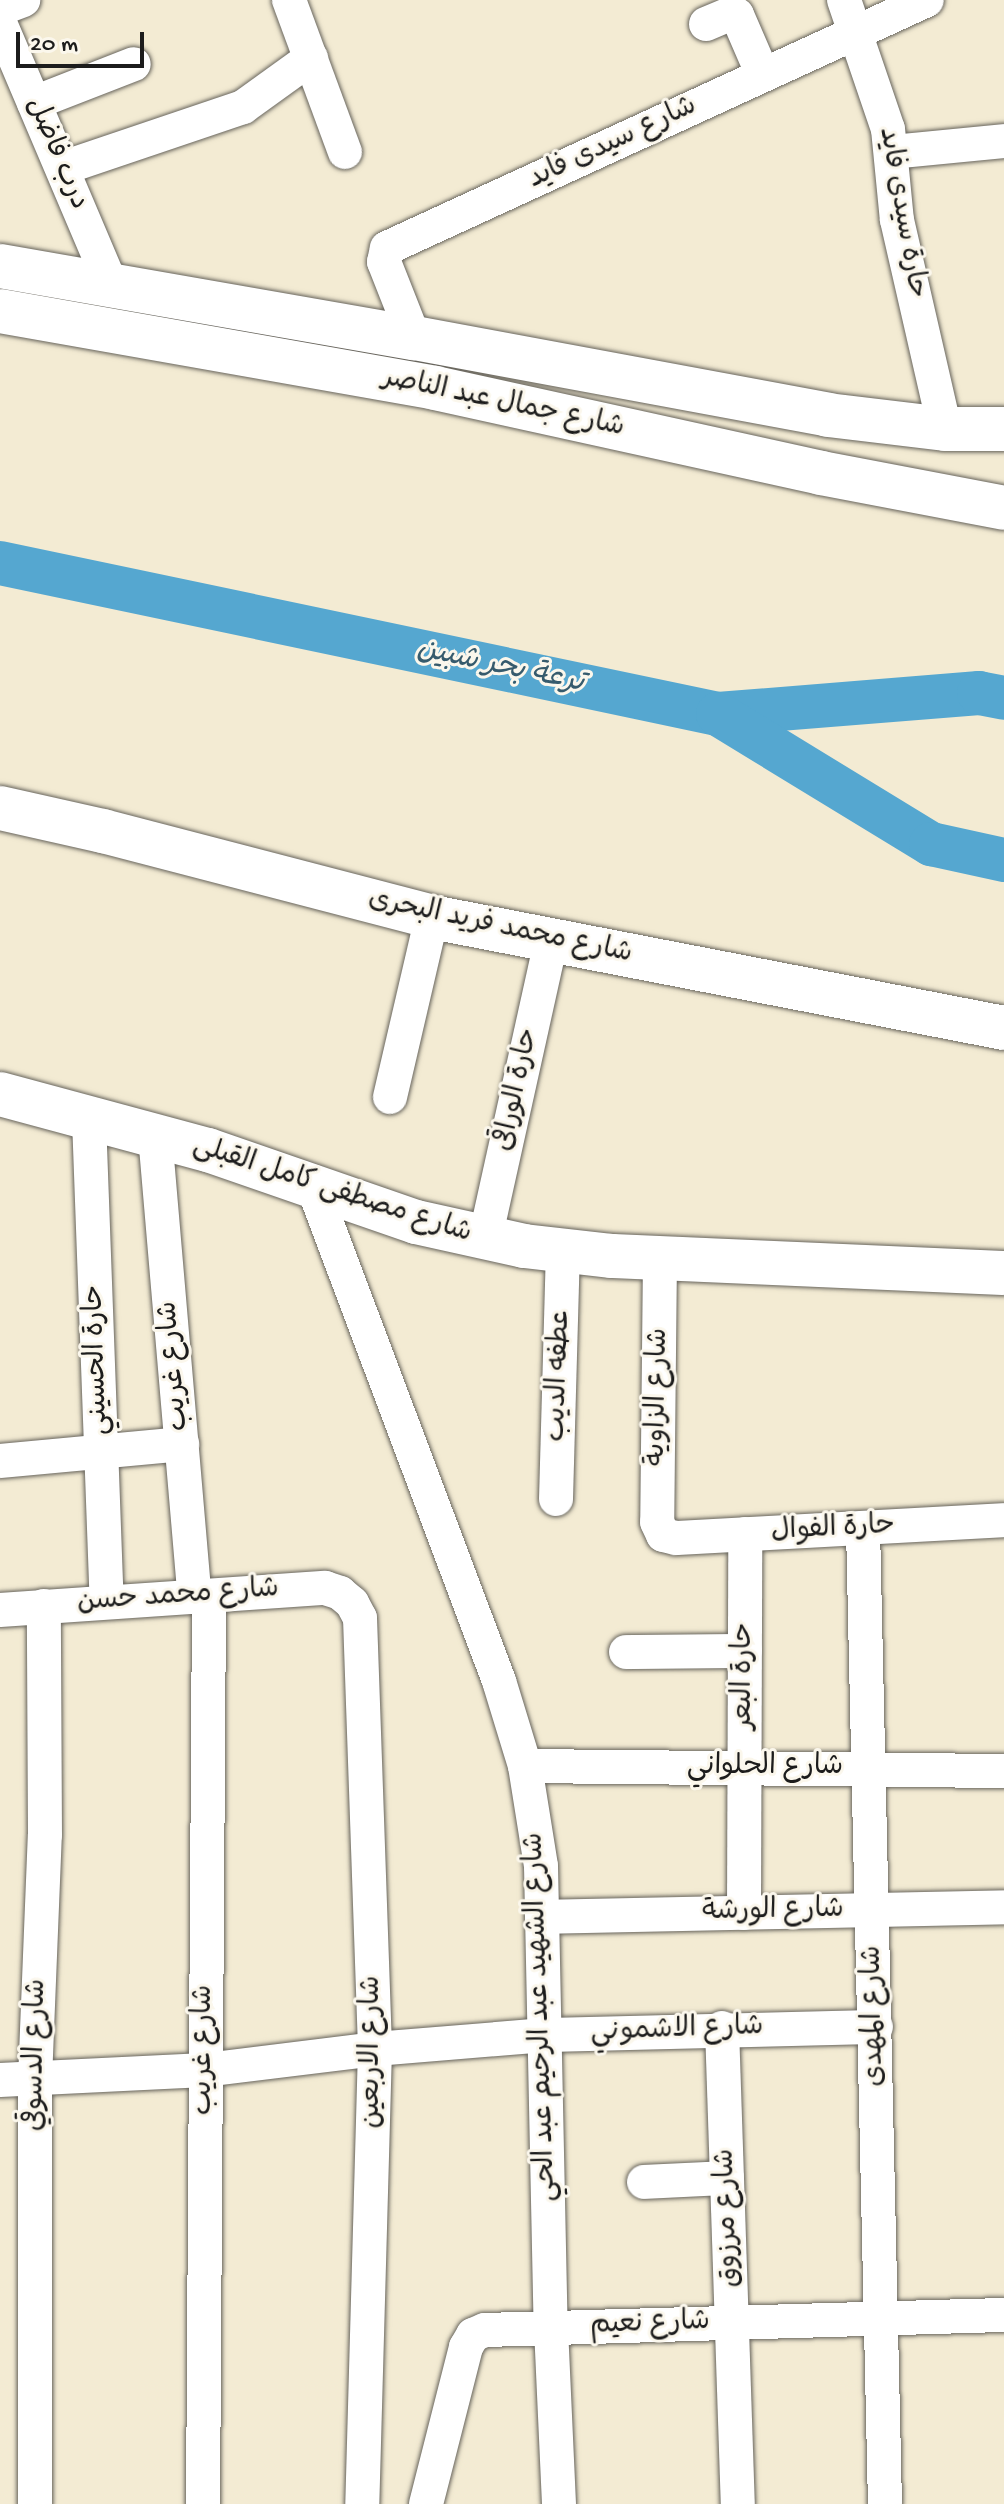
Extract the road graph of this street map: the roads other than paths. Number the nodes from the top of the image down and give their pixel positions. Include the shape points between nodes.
1 (23, 0) edge
2 (289, 0) edge
3 (844, 0) edge
4 (927, 0) edge
5 (0, 9) edge
6 (0, 24) edge
7 (706, 24) dead end
8 (857, 32) junction
9 (311, 58) junction
10 (134, 64) dead end
11 (763, 75) junction
12 (34, 103) junction
13 (1004, 141) edge
14 (345, 152) dead end
15 (892, 152) junction
16 (63, 168) junction
17 (0, 266) edge
18 (111, 285) junction
19 (0, 311) edge
20 (414, 338) junction
21 (945, 429) junction
22 (1004, 429) edge
23 (1004, 508) edge
24 (0, 808) edge
25 (432, 917) junction
26 (551, 941) junction
27 (1004, 1028) edge
28 (0, 1094) edge
29 (390, 1097) dead end
30 (89, 1119) junction
31 (155, 1135) junction
32 (312, 1184) junction
33 (485, 1239) junction
34 (563, 1252) junction
35 (660, 1257) junction
36 (1004, 1273) edge
37 (182, 1444) junction
38 (101, 1451) junction
39 (0, 1461) edge
40 (556, 1499) dead end
41 (1004, 1520) edge
42 (863, 1528) junction
43 (745, 1534) junction
44 (663, 1535) joint
45 (202, 1596) junction
46 (107, 1602) junction
47 (352, 1603) joint
48 (44, 1606) junction
49 (0, 1610) edge
50 (745, 1651) junction
51 (626, 1652) dead end
52 (525, 1766) junction
53 (745, 1769) junction
54 (869, 1769) junction
55 (1004, 1771) edge
56 (1004, 1907) edge
57 (873, 1910) junction
58 (744, 1913) junction
59 (542, 1917) junction
60 (876, 2027) junction
61 (722, 2028) junction
62 (545, 2035) junction
63 (375, 2049) junction
64 (205, 2070) junction
65 (0, 2080) edge
66 (35, 2080) junction
67 (727, 2178) junction
68 (644, 2182) dead end
69 (1004, 2315) edge
70 (880, 2319) junction
71 (732, 2323) junction
72 (551, 2328) junction
73 (35, 2504) edge
74 (203, 2504) edge
75 (362, 2504) edge
76 (426, 2504) edge
77 (559, 2504) edge
78 (738, 2504) edge
79 (885, 2504) edge

1 - 5 street
2 - 9 street
3 - 8 street, حارة سيدى فايد
4 - 8 street, شارع سيدى فايد
6 - 12 street, درب فاضل
7 - 11 street via 737,15
8 - 11 street, شارع سيدى فايد
8 - 15 street, حارة سيدى فايد
9 - 14 street
9 - 16 street via 243,107
10 - 12 street
11 - 20 street, شارع سيدى فايد via 387,248 384,262
12 - 16 street, درب فاضل
13 - 15 street
15 - 21 street, حارة سيدى فايد via 897,220
16 - 18 street, درب فاضل
17 - 18 main road, شارع جمال عبد الناصر
18 - 20 main road, شارع جمال عبد الناصر
19 - 23 main road, شارع جمال عبد الناصر via 435,388
20 - 21 main road, شارع جمال عبد الناصر via 828,415
21 - 22 main road, شارع جمال عبد الناصر
24 - 25 main road, شارع محمد فريد البحرى
25 - 26 main road, شارع محمد فريد البحرى
25 - 29 street
26 - 27 main road, شارع محمد فريد البحرى
26 - 33 street, حارة الوراقى
28 - 30 main road, شارع مصطفى كامل القبلى
30 - 31 main road, شارع مصطفى كامل القبلى
30 - 38 street, حارة الحسيني
31 - 32 main road, شارع مصطفى كامل القبلى
31 - 37 street, شارع غريب
32 - 33 main road, شارع مصطفى كامل القبلى via 416,1222
32 - 52 street, شارع الشهيد عبد الرحيم عبد الحي via 499,1681
33 - 34 main road, شارع مصطفى كامل القبلى
34 - 35 main road, شارع مصطفى كامل القبلى
34 - 40 street, عطفه الديب
35 - 36 main road, شارع مصطفى كامل القبلى
35 - 44 street, شارع الزاوية via 657,1522
37 - 38 street
37 - 45 street, شارع غريب
38 - 39 street
38 - 46 street, حارة الحسيني
41 - 42 street, حارة الفوال
42 - 43 street, حارة الفوال
42 - 54 street, شارع المهدى
43 - 44 street, حارة الفوال
43 - 50 street, حارة البعر
45 - 46 street, شارع محمد حسن
45 - 47 street, شارع محمد حسن via 325,1588
45 - 64 street, شارع غريب
46 - 48 street, شارع محمد حسن
47 - 63 street, شارع الاربعين via 362,1633
48 - 49 street, شارع محمد حسن
48 - 66 street, شارع الدسوقي via 45,1835
50 - 51 street
50 - 53 street, حارة البعر
52 - 53 street, شارع الحلواني
52 - 59 street, شارع الشهيد عبد الرحيم عبد الحي via 541,1866
53 - 54 street, شارع الحلواني
53 - 58 street, حارة البعر
54 - 55 street, شارع الحلواني
54 - 57 street, شارع المهدى
56 - 57 street, شارع الورشة
57 - 58 street, شارع الورشة
57 - 60 street, شارع المهدى
58 - 59 street, شارع الورشة
59 - 62 street, شارع الشهيد عبد الرحيم عبد الحي
60 - 61 street, شارع الاشموني
60 - 70 street, شارع المهدى
61 - 62 street, شارع الاشموني
61 - 67 street, شارع مرزوق
62 - 63 street, شارع الاشموني
62 - 72 street, شارع الشهيد عبد الرحيم عبد الحي
63 - 64 street, شارع الاشموني
63 - 75 street, شارع الاربعين
64 - 66 street, شارع الاشموني
64 - 74 street, شارع غريب
65 - 66 street, شارع الاشموني
66 - 73 street, شارع الدسوقي
67 - 68 street
67 - 71 street, شارع مرزوق
69 - 70 street, شارع نعيم
70 - 71 street, شارع نعيم
70 - 79 street, شارع المهدى
71 - 72 street, شارع نعيم
71 - 78 street, شارع مرزوق
72 - 76 street, شارع نعيم via 485,2330 469,2341
72 - 77 street, شارع الشهيد عبد الرحيم عبد الحي

